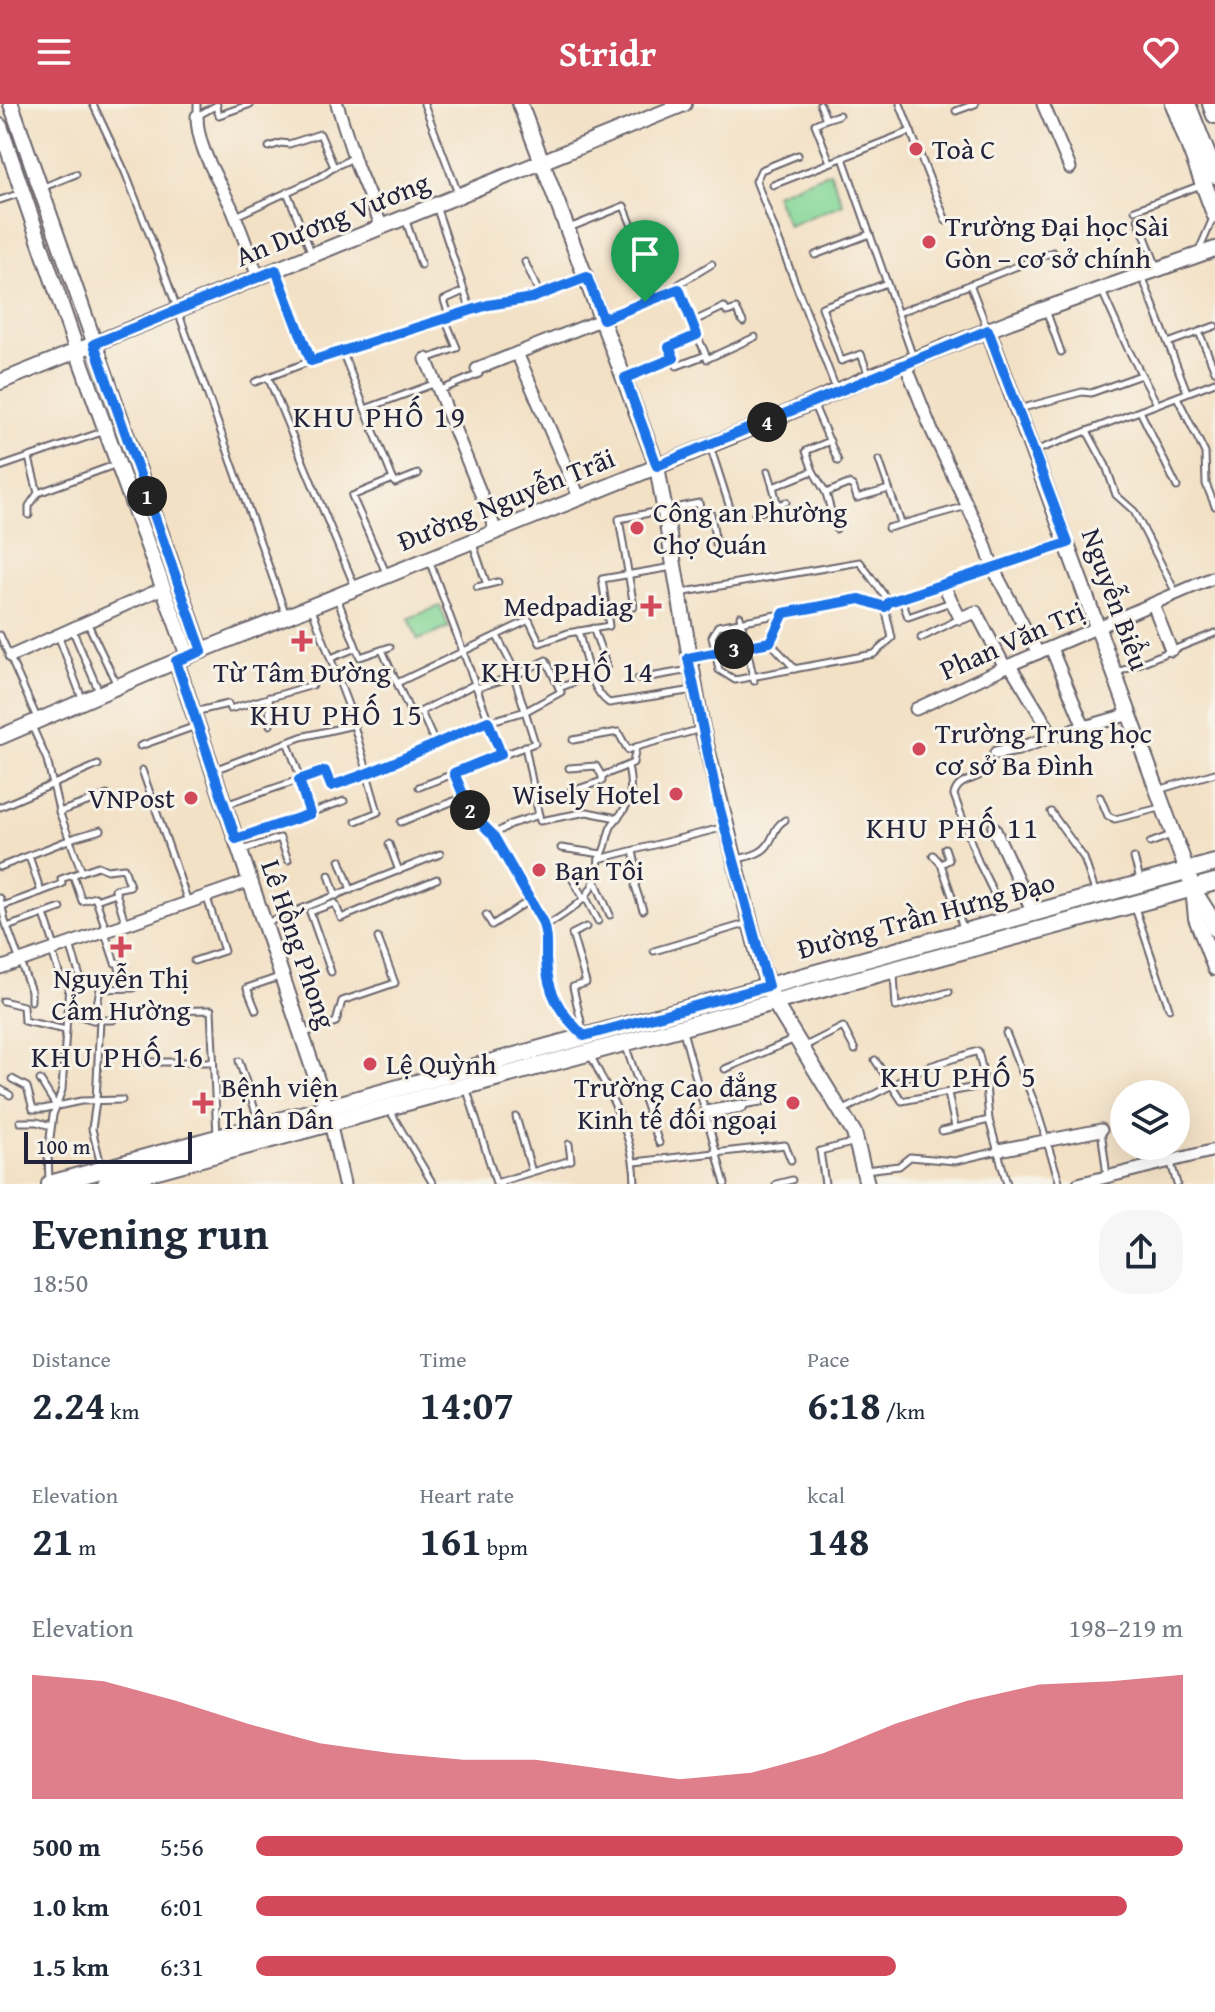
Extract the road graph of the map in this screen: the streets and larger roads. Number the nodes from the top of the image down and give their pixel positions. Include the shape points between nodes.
1 (11, 104) edge
2 (337, 104) edge
3 (520, 104) edge
4 (684, 104) edge
5 (1043, 104) edge
6 (1174, 104) edge
7 (1187, 104) edge
8 (1211, 104) edge
9 (197, 110) edge
10 (1215, 115) edge
11 (0, 126) edge
12 (542, 162) junction
13 (1070, 168) dead end
14 (1210, 180) edge
15 (1215, 214) edge
16 (382, 227) junction
17 (1215, 249) edge
18 (258, 277) junction
19 (603, 319) junction
20 (988, 330) junction
21 (94, 344) junction
22 (77, 351) junction
23 (517, 353) junction
24 (426, 359) road end
25 (910, 361) junction
26 (477, 369) road end
27 (0, 382) edge
28 (657, 466) junction
29 (579, 497) junction
30 (496, 531) junction
31 (1215, 577) edge
32 (943, 584) road end
33 (163, 588) junction
34 (1153, 604) junction
35 (1099, 627) junction
36 (1051, 648) junction
37 (1171, 650) road end
38 (1038, 653) junction
39 (11, 656) road end
40 (189, 656) junction
41 (1008, 666) junction
42 (916, 709) dead end
43 (1130, 714) junction
44 (1084, 727) junction
45 (1053, 736) junction
46 (0, 737) edge
47 (996, 753) dead end
48 (994, 828) dead end
49 (1215, 863) edge
50 (1187, 871) junction
51 (250, 881) junction
52 (1215, 882) edge
53 (1193, 888) junction
54 (1033, 913) junction
55 (1215, 929) edge
56 (888, 953) junction
57 (1215, 968) edge
58 (894, 969) junction
59 (1, 971) edge
60 (768, 986) junction
61 (774, 1002) junction
62 (586, 1044) junction
63 (502, 1067) junction
64 (741, 1106) road end
65 (706, 1112) road end
66 (328, 1114) junction
67 (1101, 1130) road end
68 (999, 1150) road end
69 (1215, 1150) edge
70 (110, 1175) edge
71 (865, 1177) edge
72 (50, 1184) edge
73 (344, 1184) edge
74 (1078, 1184) edge

1 - 21 main road, Lê Hồng Phong
2 - 16 street
3 - 12 main road
4 - 12 main road, An Dương Vương
5 - 13 street
6 - 14 main road
7 - 14 main road
8 - 10 main road
9 - 18 street via 211,168
11 - 22 main road, Lê Hồng Phong
12 - 16 main road, An Dương Vương
12 - 19 main road
14 - 15 main road
16 - 18 main road, An Dương Vương
17 - 20 main road, Đường Nguyễn Trãi
18 - 21 main road, An Dương Vương
19 - 23 street
19 - 28 main road
20 - 25 main road, Đường Nguyễn Trãi
20 - 35 main road, Nguyễn Biểu
21 - 22 main road, An Dương Vương
21 - 40 main road, Lê Hồng Phong
22 - 27 main road, An Dương Vương
22 - 33 main road, Lê Hồng Phong
23 - 26 street
23 - 29 street
24 - 30 street
25 - 28 main road, Đường Nguyễn Trãi
25 - 38 street via 932,431
28 - 29 main road, Đường Nguyễn Trãi
28 - 60 main road via 702,728
29 - 30 main road, Đường Nguyễn Trãi
30 - 40 main road, Đường Nguyễn Trãi
31 - 34 street, Phan Văn Trị
32 - 41 street via 960,618 976,612
33 - 39 street
33 - 40 main road, Lê Hồng Phong
34 - 35 street, Phan Văn Trị
34 - 37 street
35 - 36 street, Phan Văn Trị
35 - 43 main road, Nguyễn Biểu
36 - 38 street, Phan Văn Trị
36 - 44 street
38 - 41 street, Phan Văn Trị
40 - 46 main road, Đường Nguyễn Trãi
40 - 51 main road, Lê Hồng Phong via 196,719
41 - 42 street, Phan Văn Trị
41 - 45 street
43 - 44 street
43 - 50 main road, Nguyễn Biểu
44 - 45 street
45 - 47 street
48 - 54 street
49 - 50 main road, Đường Trần Hưng Đạo
50 - 53 main road, Nguyễn Biểu
50 - 54 main road, Đường Trần Hưng Đạo
51 - 59 street
51 - 66 main road, Lê Hồng Phong
52 - 53 main road, Đường Trần Hưng Đạo
53 - 55 main road, Nguyễn Biểu
53 - 57 main road, Nguyễn Biểu via 1196,918
53 - 58 main road, Đường Trần Hưng Đạo
54 - 56 main road, Đường Trần Hưng Đạo
56 - 58 main road
56 - 60 main road, Đường Trần Hưng Đạo
58 - 61 main road, Đường Trần Hưng Đạo
60 - 61 main road
60 - 62 main road, Đường Trần Hưng Đạo
61 - 62 main road, Đường Trần Hưng Đạo via 625,1042
61 - 71 main road via 842,1111 857,1141
62 - 63 main road, Đường Trần Hưng Đạo
63 - 66 main road, Đường Trần Hưng Đạo
63 - 66 main road, Đường Trần Hưng Đạo via 465,1085 388,1107
64 - 65 street
66 - 70 main road, Đường Trần Hưng Đạo
66 - 70 main road, Đường Trần Hưng Đạo via 217,1137
66 - 73 street
67 - 68 street
69 - 74 street
70 - 72 main road, Đường Trần Hưng Đạo

